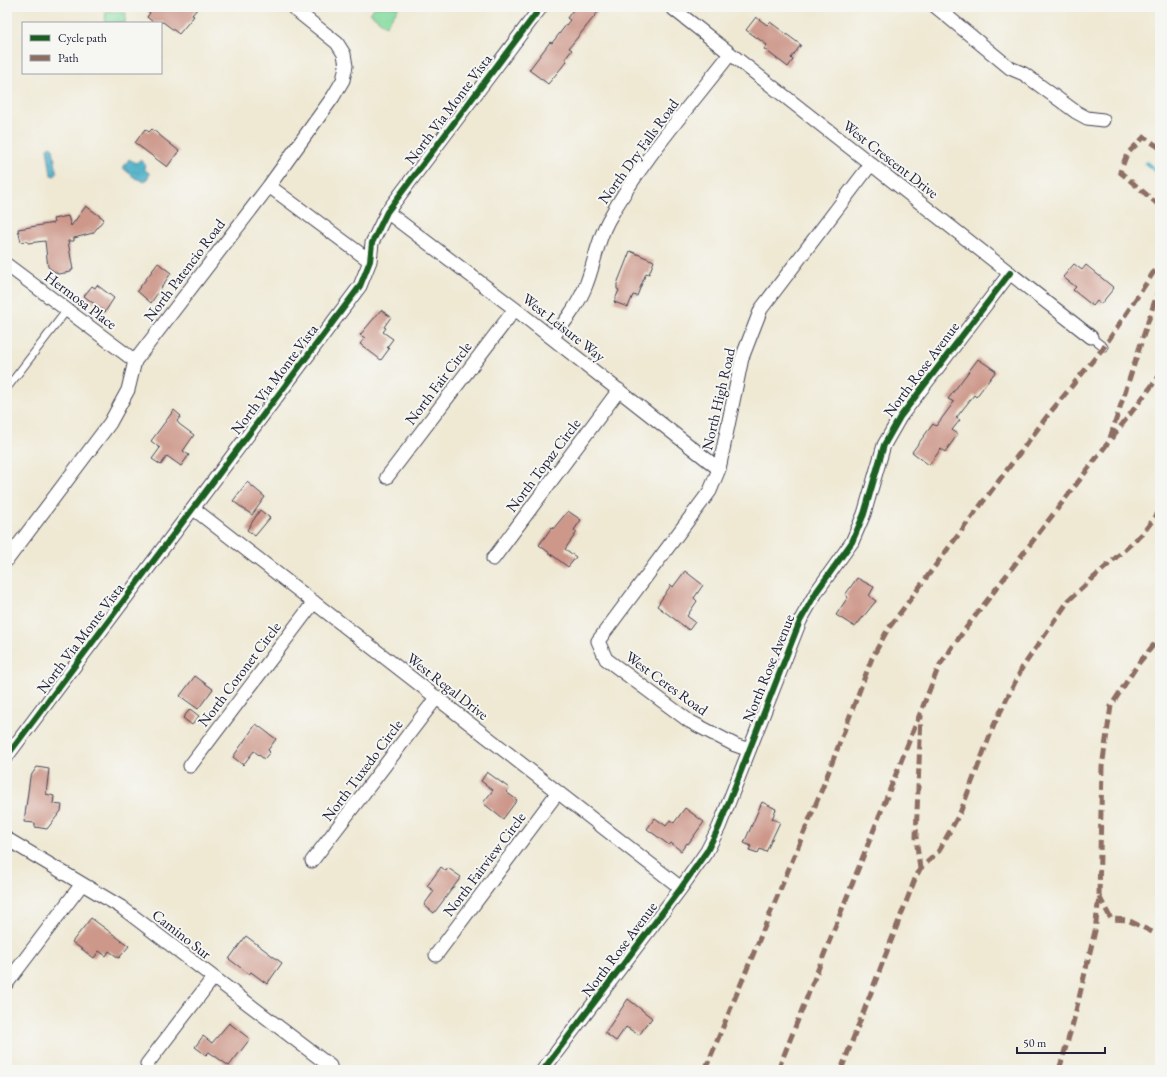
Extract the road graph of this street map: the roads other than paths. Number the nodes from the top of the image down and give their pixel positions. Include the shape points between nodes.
1 (541, 7) edge
2 (671, 7) edge
3 (936, 7) edge
4 (300, 9) edge
5 (730, 54) junction
6 (1103, 120) dead end
7 (871, 164) junction
8 (269, 186) junction
9 (387, 212) junction
10 (370, 261) junction
11 (7, 265) edge
12 (1010, 273) junction
13 (515, 309) junction
14 (66, 310) junction
15 (1091, 337) joint
16 (552, 338) junction
17 (1104, 348) dead end
18 (135, 361) junction
19 (7, 388) edge
20 (619, 390) junction
21 (719, 469) junction
22 (387, 476) dead end
23 (194, 508) junction
24 (493, 559) dead end
25 (7, 560) edge
26 (314, 602) junction
27 (598, 641) joint
28 (437, 697) junction
29 (749, 750) junction
30 (7, 756) edge
31 (190, 766) dead end
32 (558, 792) junction
33 (7, 839) edge
34 (312, 861) dead end
35 (82, 884) junction
36 (681, 888) junction
37 (436, 955) dead end
38 (213, 978) junction
39 (7, 983) edge
40 (147, 1064) dead end
41 (330, 1068) edge
42 (543, 1070) edge

1 - 9 street, North Via Monte Vista
2 - 5 street, West Crescent Drive
3 - 6 street via 1010,68 1024,74 1076,112 1087,118
4 - 8 street, North Patencio Road via 337,43 344,54 346,66 343,80 333,97
5 - 7 street, West Crescent Drive
5 - 16 street, North Dry Falls Road via 632,182 607,222 584,289 570,315
7 - 12 street, West Crescent Drive
7 - 21 street, North High Road via 761,309 742,358
8 - 10 street
8 - 18 street, North Patencio Road
9 - 10 street, North Via Monte Vista via 372,243
9 - 13 street, West Leisure Way
10 - 23 street, North Via Monte Vista via 360,286
11 - 14 street, Hermosa Place
12 - 15 street, West Crescent Drive
12 - 29 street, North Rose Avenue via 900,417 884,446 864,514 852,542 817,591 800,622
13 - 16 street, West Leisure Way
13 - 22 street, North Fair Circle
14 - 18 street, Hermosa Place
14 - 19 lane
15 - 17 lane
16 - 20 street, West Leisure Way
18 - 25 street, North Patencio Road via 128,390 110,423
20 - 21 street, West Leisure Way
20 - 24 street, North Topaz Circle
21 - 27 street, North High Road via 710,491
23 - 26 street, West Regal Drive
23 - 30 street, North Via Monte Vista
26 - 28 street, West Regal Drive
26 - 31 street, North Coronet Circle
27 - 29 street, West Ceres Road via 606,658 689,721
28 - 32 street, West Regal Drive
28 - 34 street, North Tuxedo Circle
29 - 36 street, North Rose Avenue via 719,827 707,851
32 - 36 street, West Regal Drive
32 - 37 street, North Fairview Circle
33 - 35 street, Camino Sur
35 - 38 street, Camino Sur via 121,907
35 - 39 street
36 - 42 street, North Rose Avenue
38 - 40 street
38 - 41 street, Camino Sur

